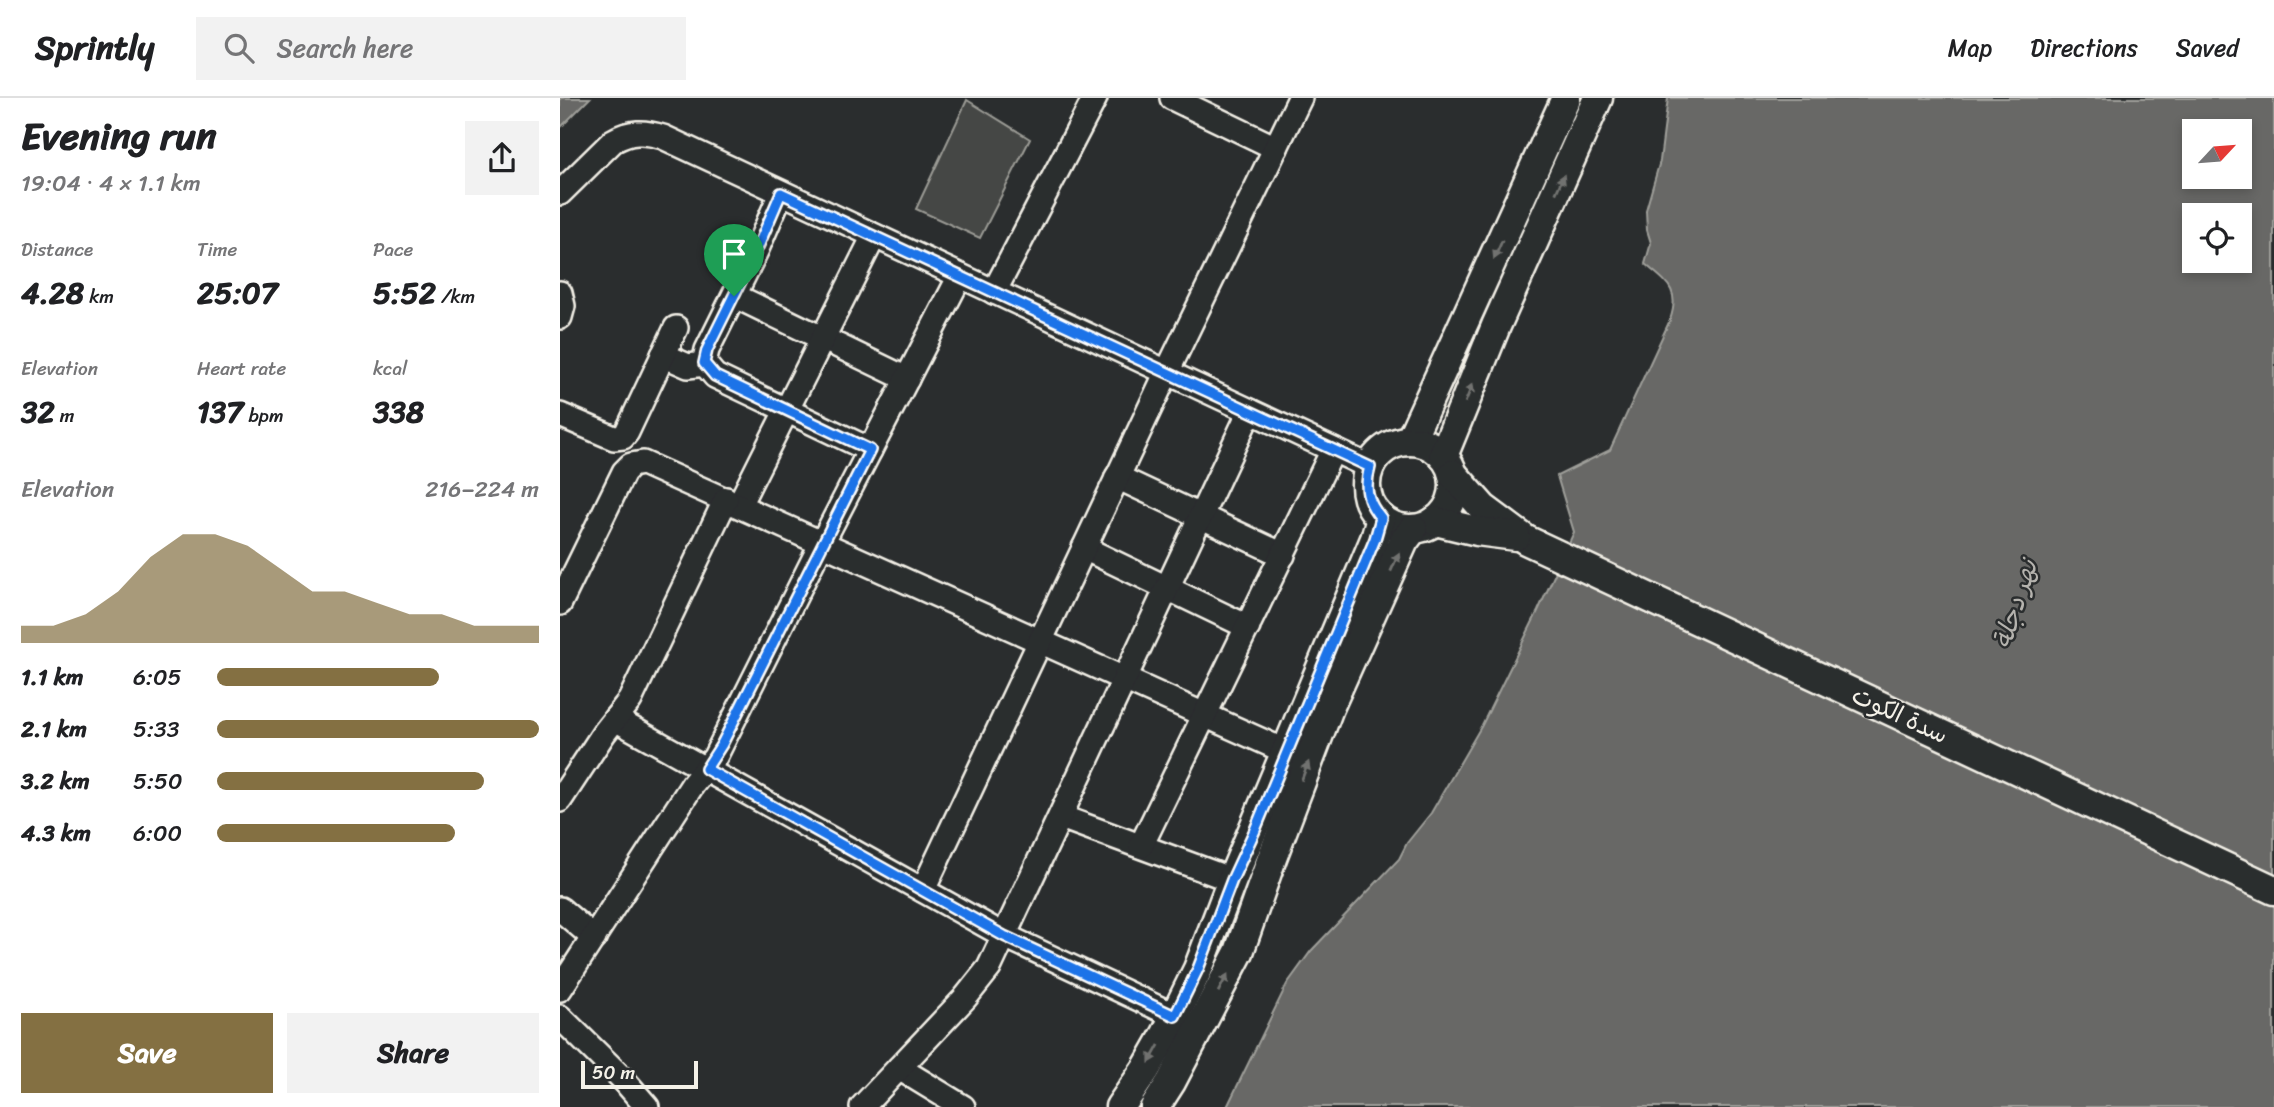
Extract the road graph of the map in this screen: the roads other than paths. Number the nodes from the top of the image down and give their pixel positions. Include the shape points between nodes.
1 (1096, 98) edge
2 (1172, 98) edge
3 (1300, 98) edge
4 (1566, 98) edge
5 (1598, 98) edge
6 (1276, 148) junction
7 (560, 193) edge
8 (781, 193) junction
9 (874, 236) junction
10 (960, 276) junction
11 (994, 292) junction
12 (560, 293) edge
13 (734, 296) junction
14 (560, 317) edge
15 (676, 328) dead end
16 (823, 339) junction
17 (663, 355) junction
18 (705, 364) junction
19 (1167, 372) junction
20 (907, 379) junction
21 (787, 410) junction
22 (1250, 411) junction
23 (560, 415) edge
24 (621, 438) junction
25 (1410, 441) junction
26 (870, 450) junction
27 (1333, 450) junction
28 (633, 464) junction
29 (1448, 465) junction
30 (1370, 467) junction
31 (1117, 477) junction
32 (732, 503) junction
33 (1201, 516) junction
34 (1381, 518) junction
35 (1424, 525) junction
36 (1522, 538) junction
37 (822, 542) junction
38 (1084, 548) junction
39 (1283, 555) junction
40 (1168, 588) junction
41 (560, 603) edge
42 (1248, 627) junction
43 (1040, 641) junction
44 (1126, 679) junction
45 (1206, 715) junction
46 (615, 719) junction
47 (1287, 752) junction
48 (706, 769) junction
49 (560, 800) edge
50 (1061, 817) junction
51 (1267, 834) junction
52 (1141, 846) junction
53 (1232, 880) junction
54 (923, 890) junction
55 (2274, 890) edge
56 (565, 920) edge
57 (1004, 936) junction
58 (594, 938) junction
59 (560, 989) edge
60 (1175, 1016) junction
61 (560, 1017) edge
62 (899, 1068) junction
63 (647, 1107) edge
64 (862, 1107) edge
65 (963, 1107) edge
66 (1120, 1107) edge
67 (1155, 1107) edge

1 - 11 street
2 - 6 street
3 - 6 street
4 -> 25 main road
29 -> 5 main road via 1496,326
6 - 19 street
7 - 8 street via 613,141 636,132 663,137
8 - 9 street
8 - 13 street
9 - 10 street
9 - 16 street
10 - 11 street
10 - 20 street
11 - 19 street
12 - 14 street via 564,306
13 - 16 street
13 - 18 street via 707,350
15 - 17 street
16 - 20 street
16 - 21 street
17 - 18 street via 688,366
17 - 24 street
18 - 21 street via 715,376
19 - 22 street
19 - 31 street
20 - 26 street
21 - 26 street
21 - 32 street
22 - 27 street
22 - 33 street
23 - 24 street
24 - 28 street
25 - 29 main road via 1422,443
25 - 30 main road via 1386,448
26 - 37 street
27 - 30 street
27 - 39 street
28 - 32 street via 652,466
28 - 41 street via 624,472
29 - 35 main road via 1454,487 1451,500 1445,512
29 - 36 main road via 1483,508
30 - 34 main road via 1367,495
31 - 33 street
31 - 38 street
32 - 37 street
32 - 46 street via 630,700
33 - 39 street
33 - 40 street
34 - 35 main road via 1401,528
34 - 47 main road
35 - 36 main road
51 -> 35 main road via 1404,541
36 - 55 main road, سدة الكوت
37 - 43 street
37 - 48 street
38 - 40 street
38 - 43 street
39 - 42 street
40 - 42 street
40 - 44 street
42 - 45 street
43 - 44 street
43 - 54 street
44 - 45 street
44 - 50 street
45 - 47 street
45 - 52 street
46 - 48 street
46 - 49 street
47 - 51 main road
48 - 54 street
48 - 58 street
50 - 52 street
50 - 57 street
51 - 53 main road
67 -> 51 main road via 1239,953
52 - 53 street
53 - 60 main road
54 - 57 street
56 - 58 street
57 - 60 street
57 - 62 street via 979,982
58 - 59 street
60 -> 66 main road
61 - 63 street
62 - 64 street
62 - 65 street

